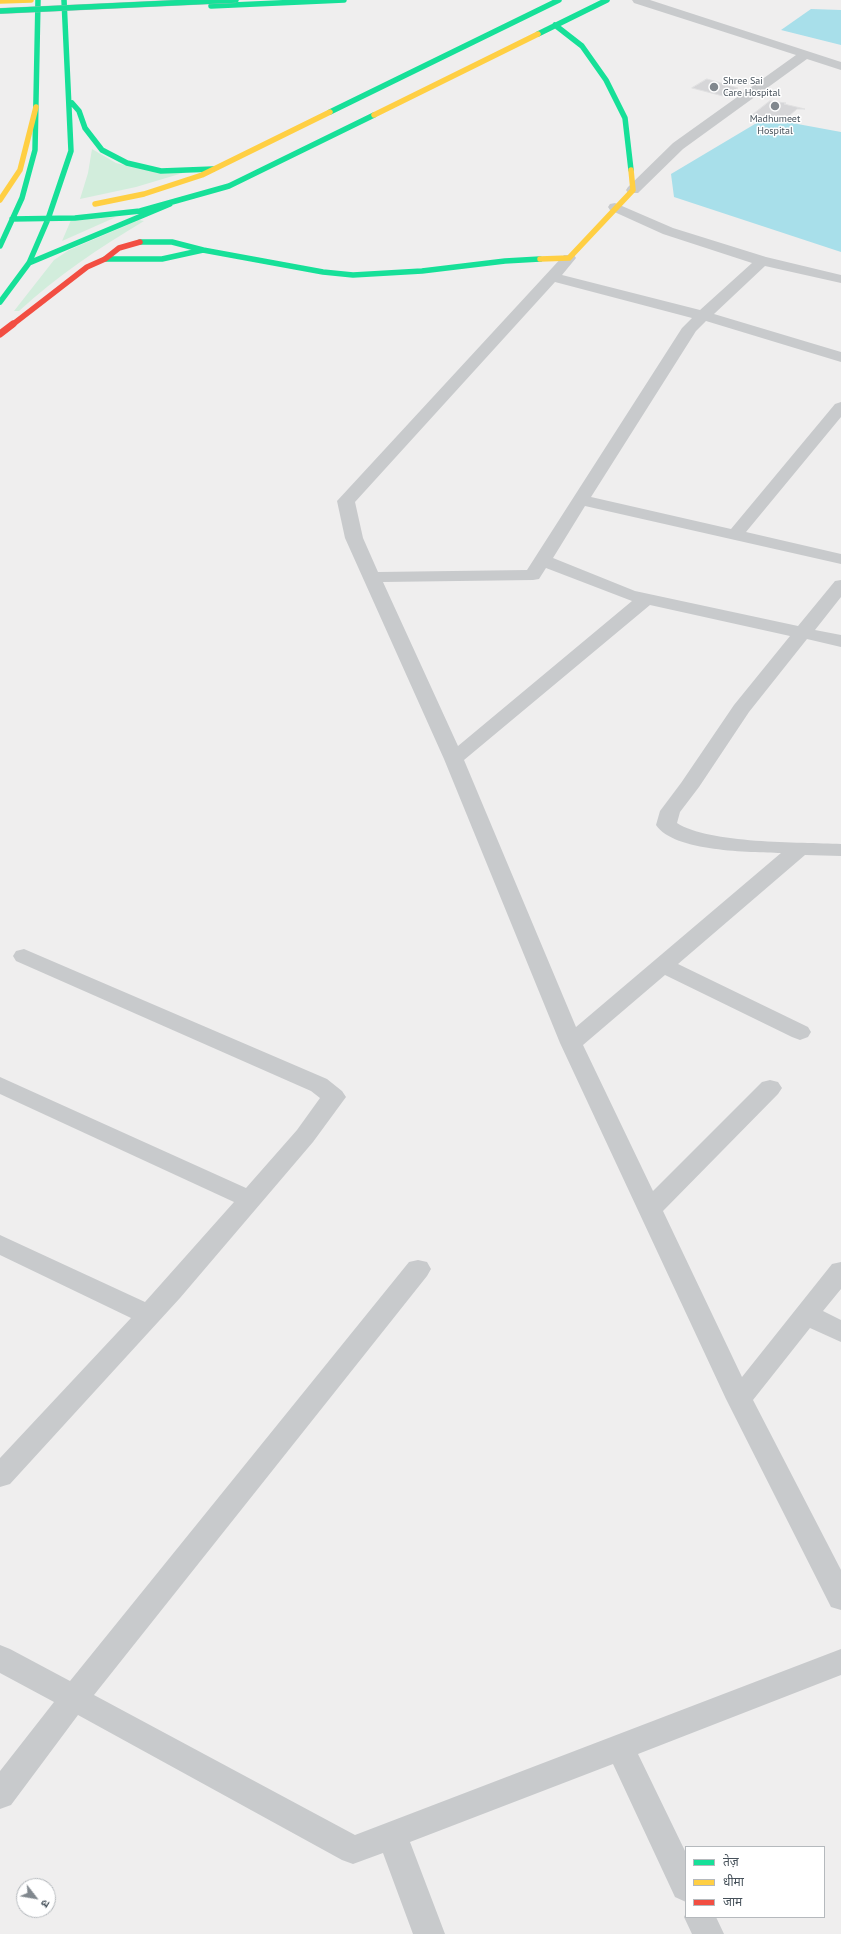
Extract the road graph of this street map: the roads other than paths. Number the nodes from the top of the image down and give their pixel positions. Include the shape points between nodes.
1 (31, 0) edge
2 (38, 0) edge
3 (64, 0) edge
4 (236, 0) edge
5 (344, 0) edge
6 (559, 0) edge
7 (607, 0) edge
8 (638, 0) edge
9 (0, 1) edge
10 (0, 11) edge
11 (64, 13) junction
12 (38, 14) junction
13 (0, 16) edge
14 (555, 26) junction
15 (806, 54) junction
16 (841, 66) edge
17 (417, 69) junction
18 (449, 78) junction
19 (68, 99) junction
20 (36, 105) junction
21 (213, 170) junction
22 (633, 190) junction
23 (0, 200) edge
24 (170, 204) junction
25 (86, 205) dead end
26 (18, 206) junction
27 (32, 207) dead end
28 (65, 207) dead end
29 (615, 207) junction
30 (48, 208) junction
31 (12, 219) junction
32 (48, 219) junction
33 (0, 246) edge
34 (203, 250) junction
35 (569, 258) junction
36 (105, 259) junction
37 (762, 261) junction
38 (29, 263) junction
39 (552, 277) junction
40 (841, 279) edge
41 (0, 302) edge
42 (704, 316) junction
43 (0, 334) edge
44 (841, 357) edge
45 (841, 407) edge
46 (580, 500) junction
47 (735, 535) junction
48 (841, 559) edge
49 (542, 560) junction
50 (372, 577) junction
51 (841, 585) edge
52 (646, 599) junction
53 (804, 632) junction
54 (841, 641) edge
55 (454, 759) junction
56 (800, 848) junction
57 (841, 850) edge
58 (24, 956) dead end
59 (662, 965) junction
60 (800, 1032) dead end
61 (571, 1043) junction
62 (0, 1085) edge
63 (770, 1088) dead end
64 (249, 1200) junction
65 (649, 1210) junction
66 (0, 1244) edge
67 (418, 1269) dead end
68 (841, 1271) edge
69 (806, 1314) junction
70 (149, 1315) junction
71 (841, 1332) edge
72 (739, 1399) junction
73 (0, 1476) edge
74 (841, 1598) edge
75 (0, 1658) edge
76 (841, 1662) edge
77 (74, 1698) junction
78 (620, 1747) junction
79 (0, 1795) edge
80 (392, 1834) junction
81 (685, 1885) edge
82 (700, 1918) edge
83 (430, 1934) edge
84 (708, 1934) edge

1 - 9 main road
2 - 12 main road
3 - 11 main road
4 - 10 main road, bridge
5 - 11 main road
6 - 17 main road
7 - 14 main road
8 - 15 street
11 - 19 main road
12 - 13 main road
12 - 20 main road
14 - 18 main road
14 - 22 main road via 582,46 606,80 625,118
15 - 16 street
15 - 22 street via 678,146
17 - 18 main road
17 - 21 main road
18 - 24 main road via 229,186
19 - 21 main road via 79,111 85,128 102,150 127,163 161,171
19 - 30 main road via 72,151
20 - 23 main road via 20,170
20 - 26 main road via 35,150
21 - 25 main road via 144,194
22 - 29 main road
24 - 32 main road via 126,213
24 - 38 main road
26 - 27 main road
26 - 31 main road
28 - 30 main road
29 - 35 main road
29 - 37 street via 668,231
30 - 32 main road
31 - 32 main road
31 - 33 main road
32 - 38 main road
34 - 35 main road via 322,272 353,275 422,271 505,261
34 - 36 main road via 162,259
34 - 36 main road via 186,243 160,240 135,242 119,248
35 - 39 street
36 - 43 main road via 87,267
37 - 40 street
37 - 42 street
38 - 41 main road
39 - 42 street
39 - 50 street via 346,501 354,538
42 - 44 street
42 - 46 street via 690,328
45 - 47 street
46 - 47 street
46 - 49 street
47 - 48 street
49 - 50 street via 533,575
49 - 52 street via 630,596
50 - 55 street
51 - 53 street
52 - 53 street
52 - 55 street
53 - 54 street
53 - 56 street via 741,709 670,811 666,825 673,832 701,841
55 - 61 street
56 - 57 street
56 - 59 street
58 - 64 street via 319,1085 334,1097 305,1136
59 - 60 street
59 - 61 street
61 - 65 street
62 - 64 street
63 - 65 street
64 - 70 street
65 - 72 street
66 - 70 street
67 - 77 street
68 - 69 street
69 - 71 street
69 - 72 street
70 - 73 street
72 - 74 street
75 - 77 street
76 - 78 street
77 - 79 street
77 - 80 street via 352,1850
78 - 80 street
78 - 81 street
80 - 83 street
82 - 84 street

